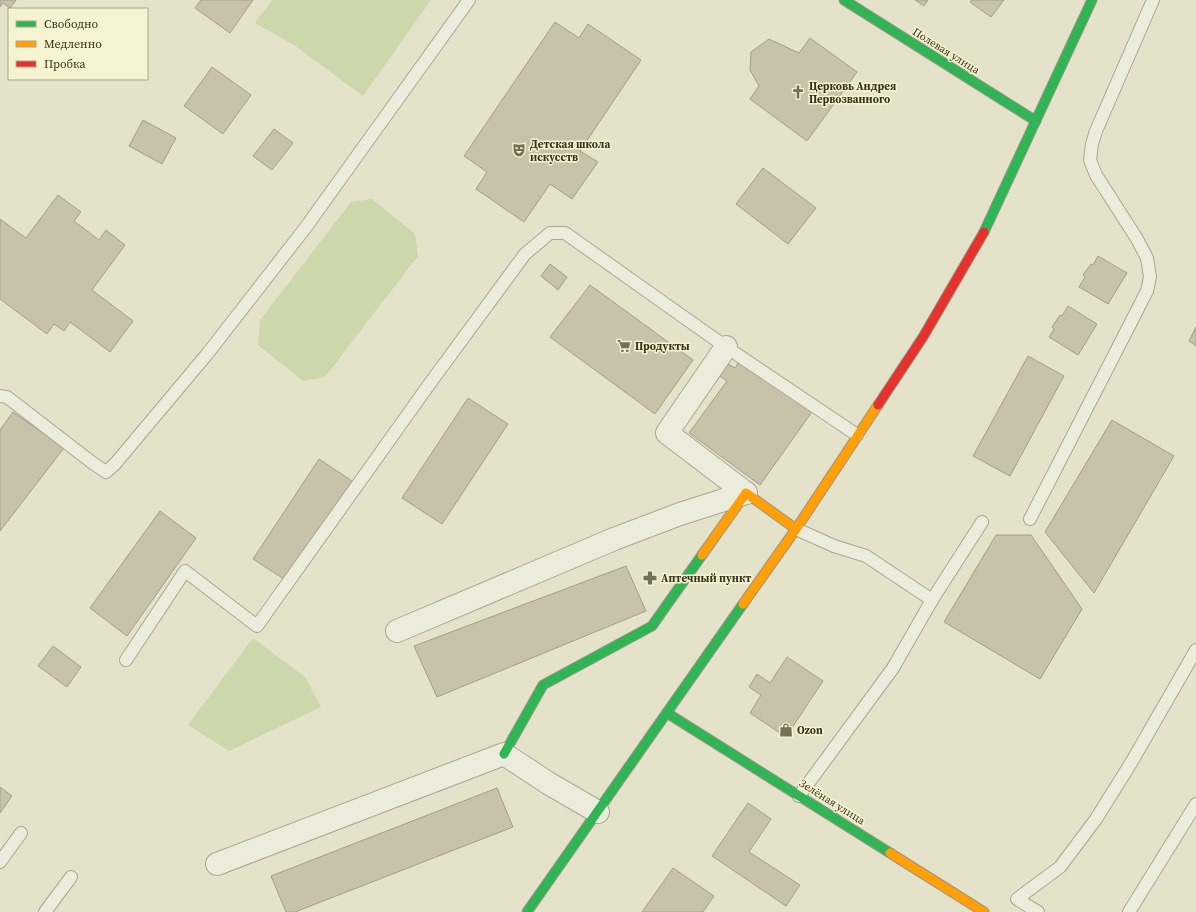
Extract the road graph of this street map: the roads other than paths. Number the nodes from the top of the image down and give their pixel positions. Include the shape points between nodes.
1 (469, 0) edge
2 (844, 0) edge
3 (1092, 0) edge
4 (1153, 0) edge
5 (1036, 121) junction
6 (726, 348) junction
7 (0, 396) edge
8 (857, 435) junction
9 (746, 493) junction
10 (1030, 519) dead end
11 (982, 522) dead end
12 (796, 529) junction
13 (932, 600) junction
14 (397, 631) dead end
15 (1196, 650) edge
16 (126, 660) dead end
17 (667, 713) junction
18 (504, 754) junction
19 (799, 796) junction
20 (1196, 804) edge
21 (598, 812) junction
22 (21, 833) dead end
23 (0, 862) edge
24 (217, 864) dead end
25 (71, 877) dead end
26 (45, 912) edge
27 (527, 912) edge
28 (984, 912) edge
29 (1038, 912) edge
30 (1129, 912) edge

1 - 7 lane via 306,227 208,353 106,472 7,397
2 - 5 main road, Полевая улица
3 - 5 main road
4 - 10 lane via 1096,131 1090,160 1096,175 1147,258 1150,277 1147,291
5 - 8 main road via 983,233 923,337
6 - 8 lane
6 - 9 street via 667,433
6 - 16 lane via 565,233 550,233 525,254 512,271 257,626 185,571
8 - 12 main road
9 - 12 main road
9 - 14 street via 680,514 614,540
9 - 18 main road via 652,626 543,685
11 - 13 lane
12 - 13 lane via 834,546 866,556
12 - 17 main road
13 - 19 lane via 893,668
15 - 29 lane via 1096,819 1060,867 1017,899
17 - 19 main road, Зелёная улица
17 - 21 main road
18 - 21 street
18 - 24 street
19 - 28 main road, Зелёная улица
20 - 30 lane
21 - 27 main road
22 - 23 lane
25 - 26 lane

